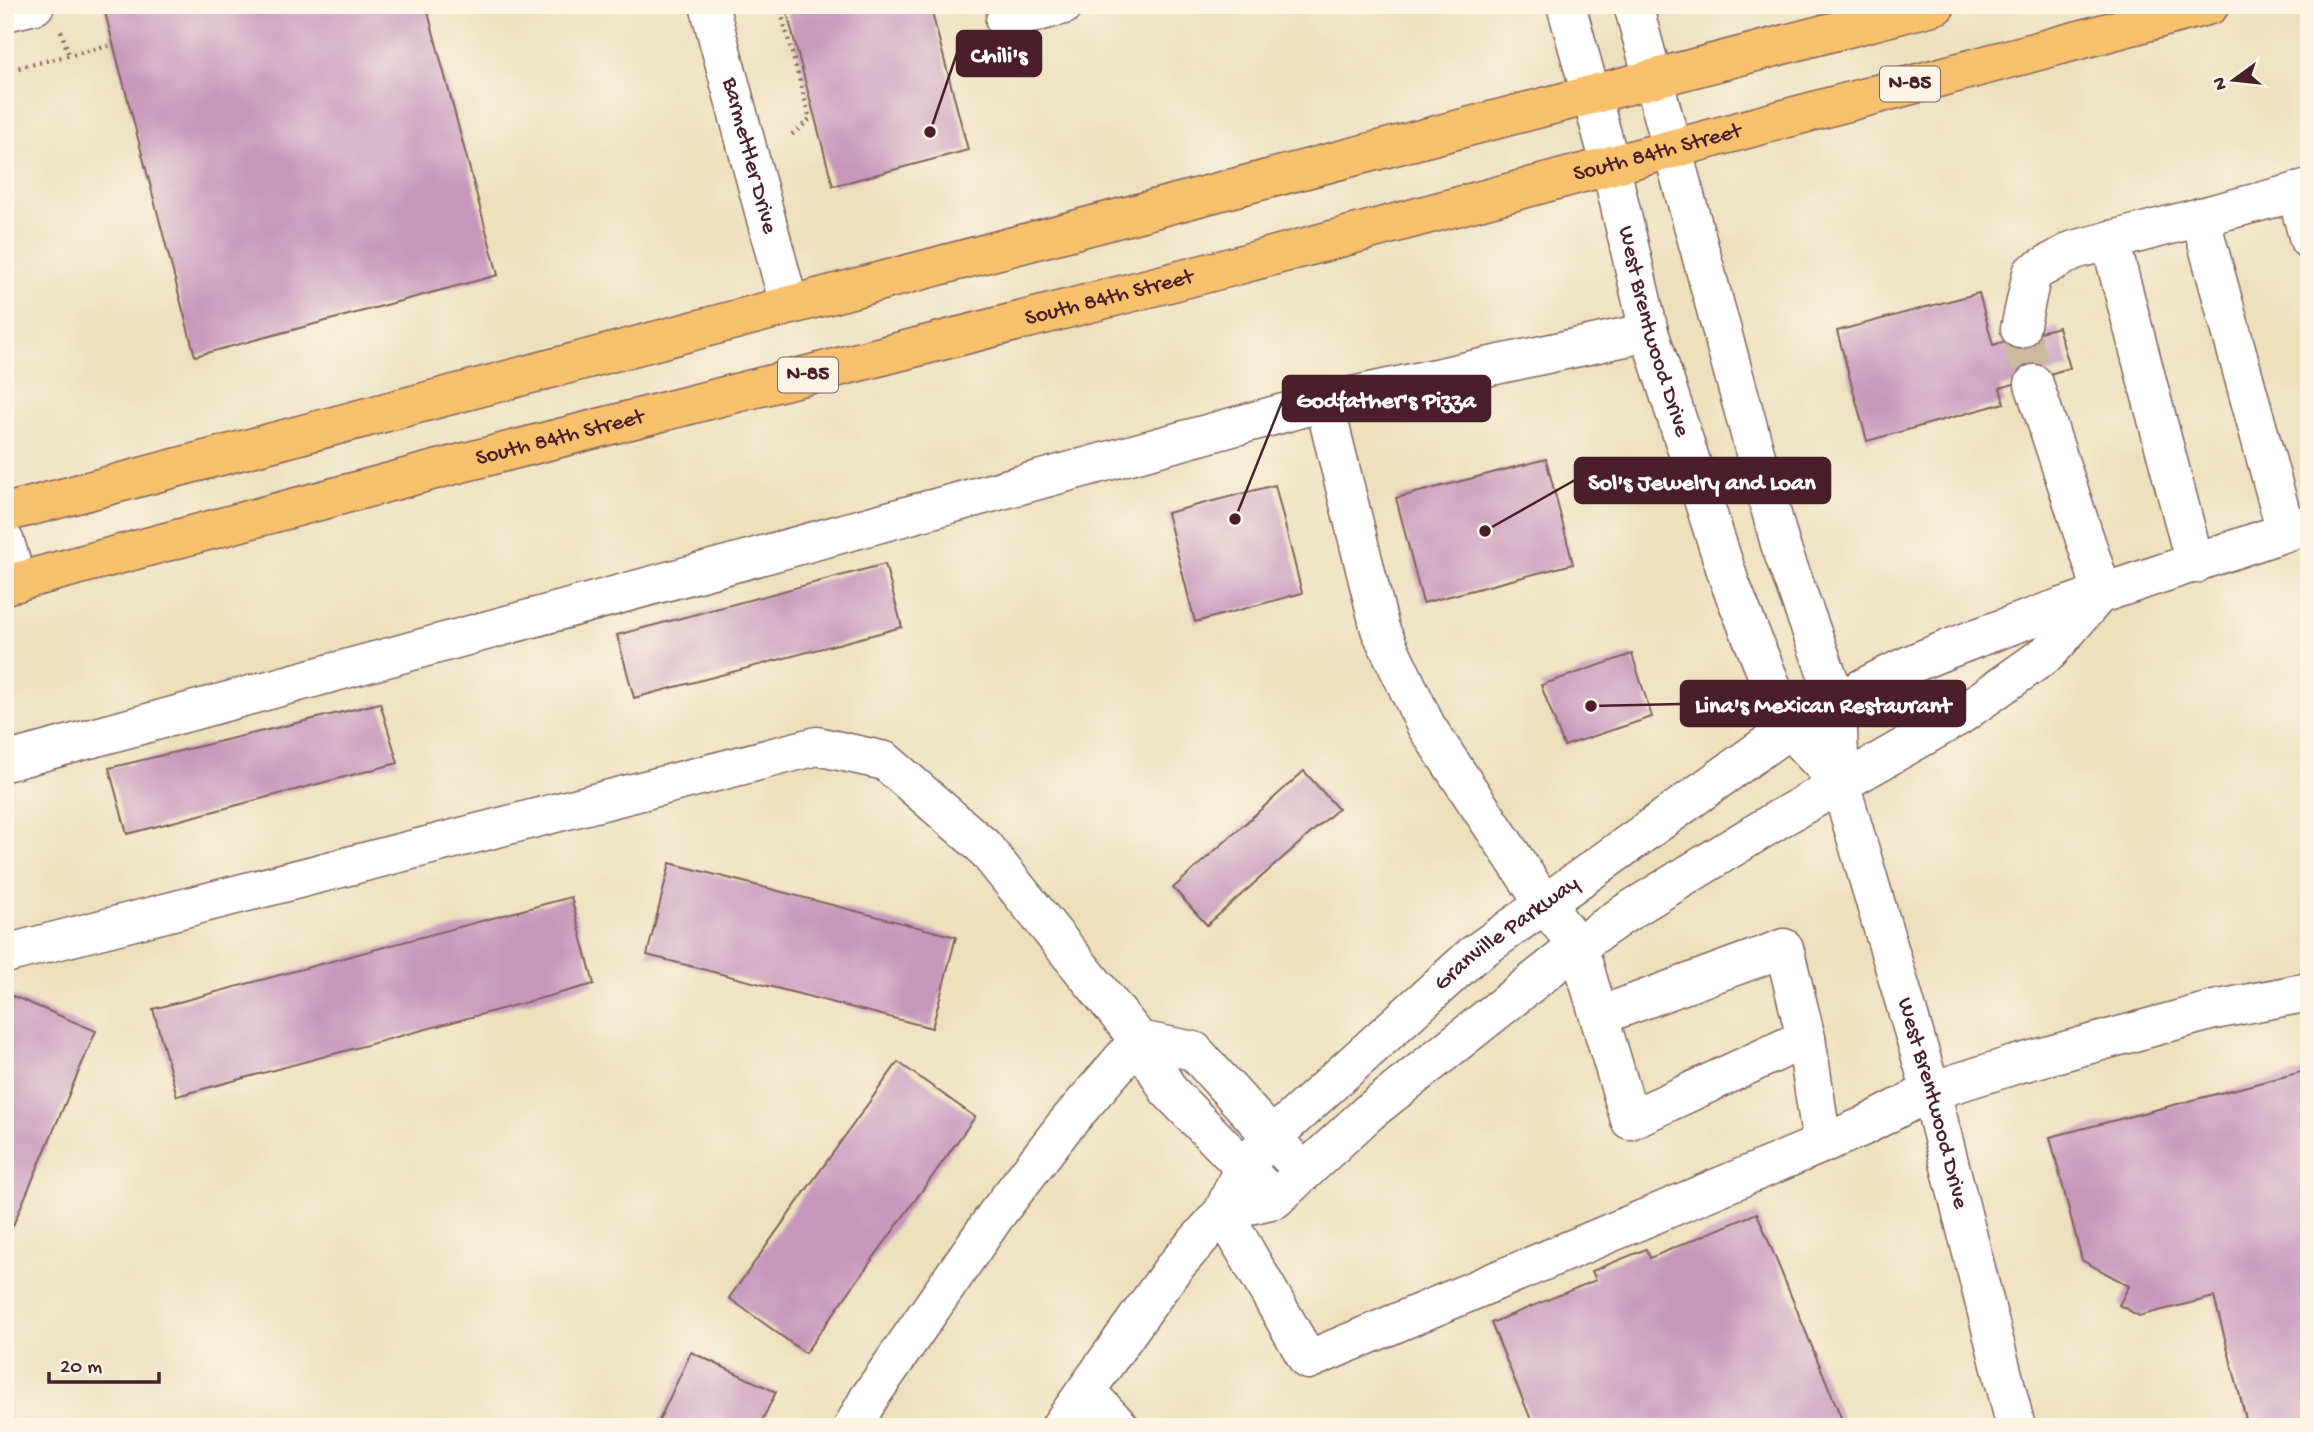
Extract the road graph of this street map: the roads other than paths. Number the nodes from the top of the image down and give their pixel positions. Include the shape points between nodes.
1 (709, 5) edge
2 (1064, 5) edge
3 (1566, 5) edge
4 (1633, 5) edge
5 (1936, 5) edge
6 (2210, 5) edge
7 (5, 12) edge
8 (47, 14) edge
9 (1005, 21) dead end
10 (1654, 80) junction
11 (1590, 97) junction
12 (1670, 148) junction
13 (1610, 163) junction
14 (2303, 191) edge
15 (2200, 217) junction
16 (2110, 240) junction
17 (2309, 240) edge
18 (789, 305) junction
19 (2020, 329) tunnel mouth
20 (1649, 332) junction
21 (2034, 384) tunnel mouth
22 (1324, 402) junction
23 (5, 513) edge
24 (2297, 528) edge
25 (5, 542) edge
26 (2195, 564) junction
27 (11, 584) edge
28 (2102, 591) junction
29 (1837, 702) junction
30 (1789, 729) junction
31 (5, 762) edge
32 (1840, 783) junction
33 (1545, 905) junction
34 (1578, 947) junction
35 (5, 954) edge
36 (2309, 992) edge
37 (1599, 1016) junction
38 (1806, 1038) junction
39 (1139, 1040) junction
40 (1356, 1059) junction
41 (1931, 1091) junction
42 (1387, 1098) junction
43 (1271, 1138) junction
44 (1822, 1143) junction
45 (1244, 1166) junction
46 (1304, 1171) junction
47 (1275, 1199) junction
48 (1223, 1212) junction
49 (1086, 1391) junction
50 (853, 1427) edge
51 (1060, 1427) edge
52 (1121, 1427) edge
53 (2016, 1427) edge

1 - 18 street, Barmettler Drive
2 - 9 street
3 - 11 street, West Brentwood Drive
4 - 10 street, West Brentwood Drive
5 - 10 main road
6 - 12 main road, South 84th Street / N-85
7 - 8 street
10 - 11 main road
10 - 12 street, West Brentwood Drive
11 - 13 street, West Brentwood Drive
11 - 18 main road
12 - 13 main road, South 84th Street / N-85
12 - 29 street, West Brentwood Drive via 1780,544
13 - 20 street, West Brentwood Drive
13 - 27 main road, South 84th Street / N-85
14 - 15 street
14 - 17 street
15 - 16 street
15 - 24 street
16 - 19 street via 2074,250 2032,273
16 - 26 street
18 - 23 main road
20 - 22 street
20 - 30 street, West Brentwood Drive via 1730,583
21 - 28 street
22 - 31 street
22 - 33 street via 1380,629 1426,726
24 - 26 street, Granville Parkway
25 - 27 street
26 - 28 street, Granville Parkway
28 - 29 street, Granville Parkway via 1919,661
28 - 32 street via 2048,653 1959,716
29 - 30 street, Granville Parkway
29 - 32 street, West Brentwood Drive
30 - 32 street, West Brentwood Drive
30 - 33 street, Granville Parkway
32 - 34 street via 1655,894
32 - 41 street, West Brentwood Drive
33 - 34 street
33 - 40 street, Granville Parkway via 1472,956
34 - 37 street
34 - 42 street
35 - 39 street via 817,746 885,761 982,846
36 - 41 street via 2214,1010
37 - 38 street via 1784,948
37 - 38 street via 1630,1119
38 - 44 street
39 - 43 street via 1194,1051
39 - 45 street via 1169,1091
39 - 50 street via 996,1215
40 - 42 street
40 - 43 street, Granville Parkway
41 - 44 street
41 - 53 street, West Brentwood Drive
42 - 46 street
43 - 45 street, Granville Parkway
43 - 46 street
44 - 48 street via 1308,1360
45 - 47 street
45 - 48 street, Granville Parkway
46 - 47 street
47 - 48 street
48 - 49 street, Granville Parkway via 1172,1270
49 - 51 street, Granville Parkway
49 - 52 street

